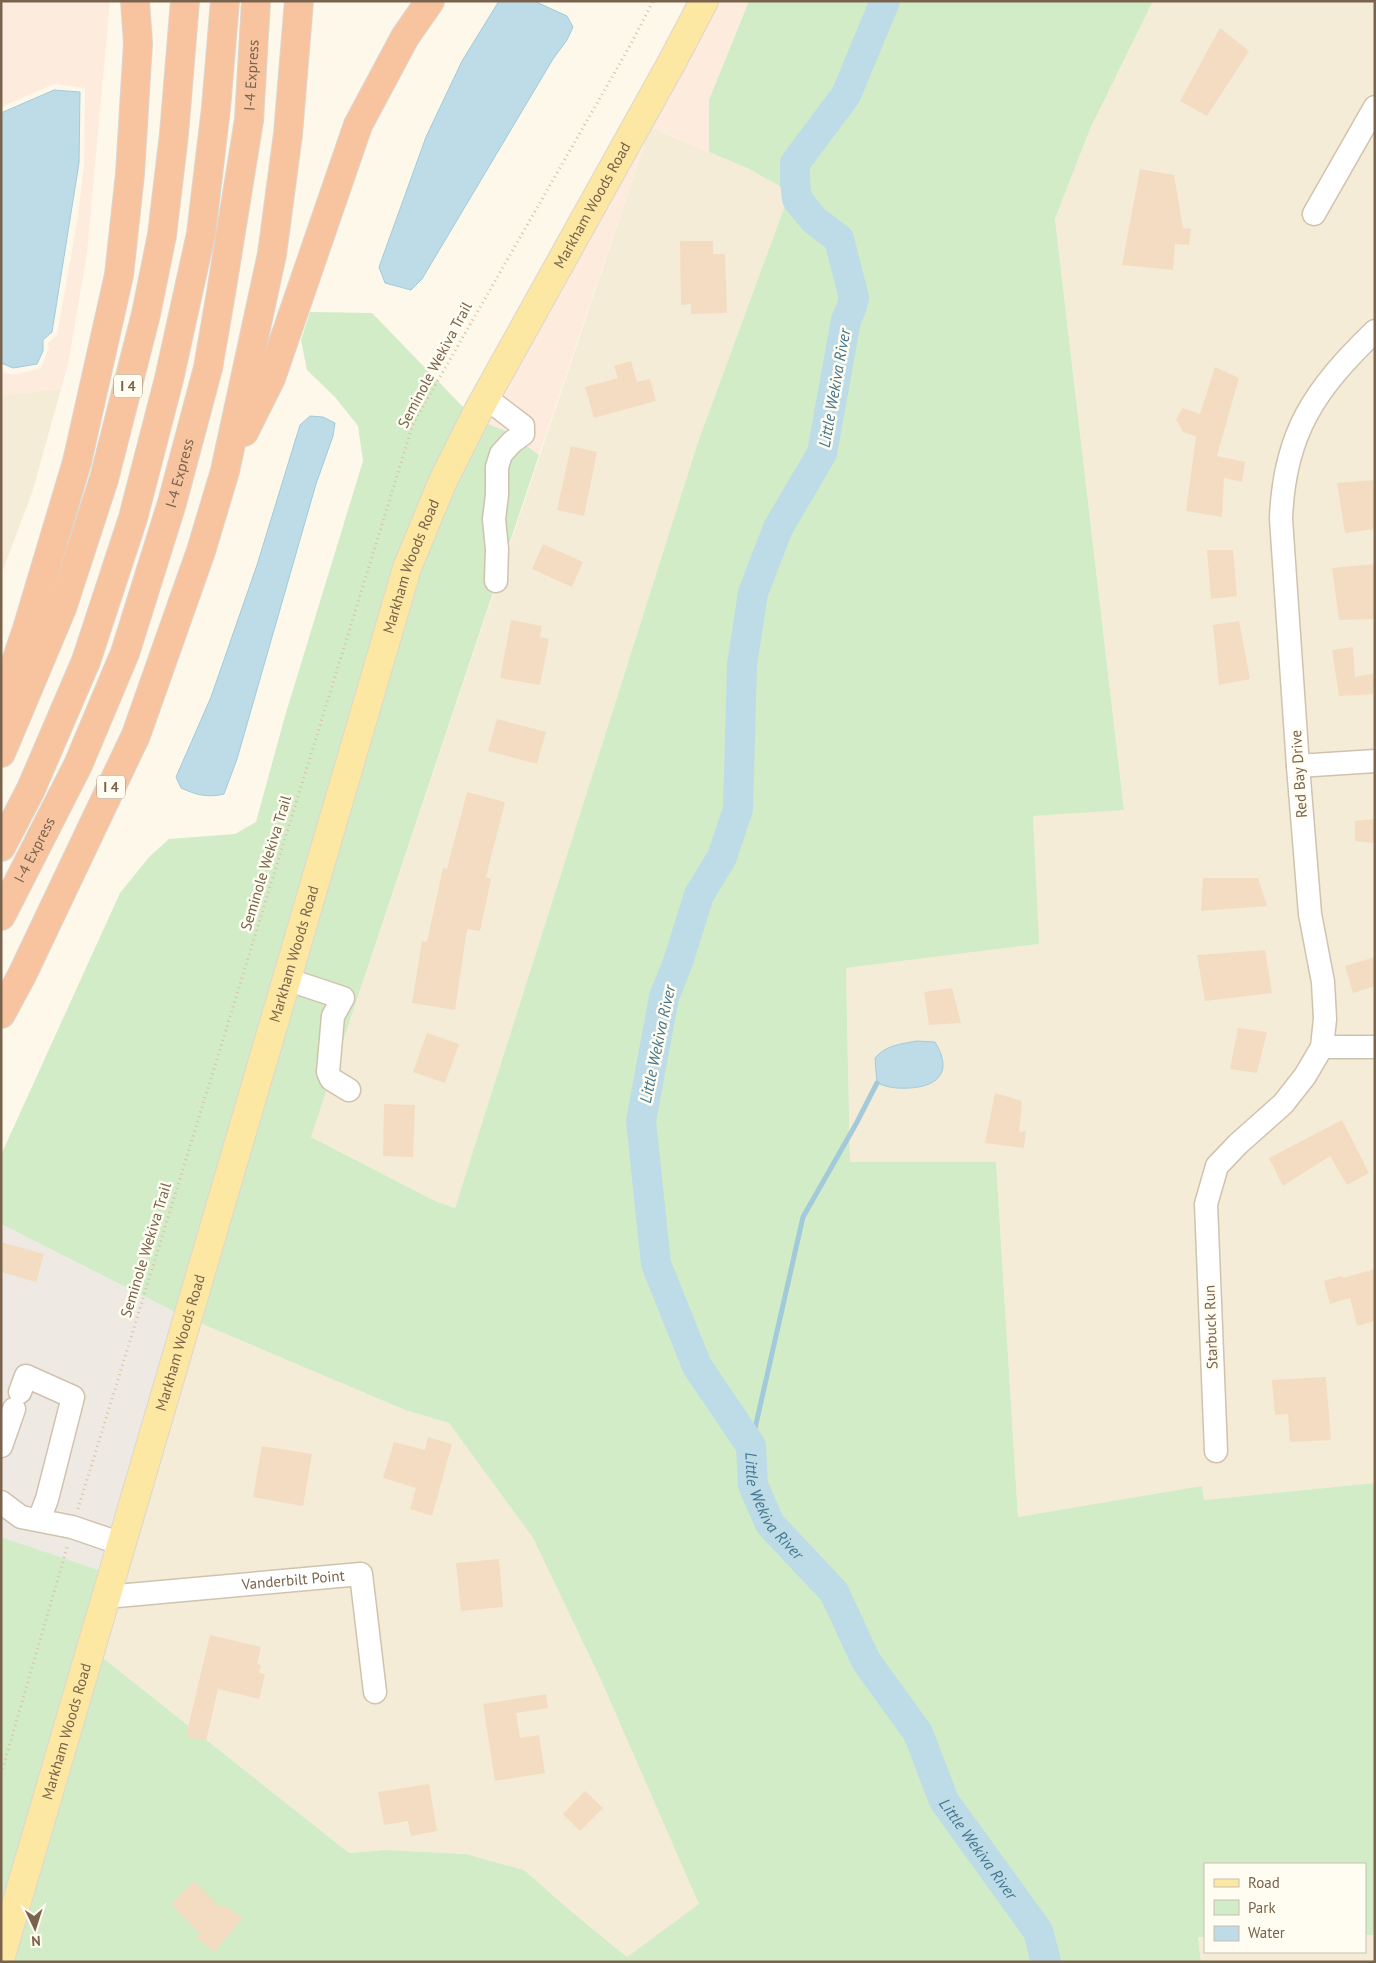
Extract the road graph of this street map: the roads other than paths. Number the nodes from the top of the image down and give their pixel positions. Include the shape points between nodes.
1 (135, 1) edge
2 (185, 1) edge
3 (225, 1) edge
4 (256, 1) edge
5 (298, 1) edge
6 (430, 1) edge
7 (704, 1) edge
8 (1375, 107) edge
9 (1314, 214) dead end
10 (1375, 331) edge
11 (486, 398) junction
12 (225, 471) junction
13 (496, 581) dead end
14 (1, 706) edge
15 (1, 753) edge
16 (1375, 761) edge
17 (1298, 766) junction
18 (1, 847) edge
19 (1, 916) edge
20 (286, 979) junction
21 (1, 1014) edge
22 (1322, 1047) junction
23 (1375, 1047) edge
24 (350, 1090) dead end
25 (1206, 1204) joint
26 (1, 1446) edge
27 (1216, 1451) dead end
28 (1, 1502) edge
29 (39, 1520) junction
30 (122, 1544) junction
31 (106, 1596) junction
32 (375, 1692) dead end
33 (1, 1956) edge

1 - 14 highway via 138,43 130,174 119,275 77,462
2 - 15 highway, I 4 via 162,235 146,314 104,479 62,608
3 - 18 highway via 201,234 169,380 138,499 86,661 31,789
4 - 19 highway, I-4 Express via 249,120 221,293 208,368 172,503 125,653 78,765
5 - 12 highway, I 4 via 288,134 272,254
6 - 12 highway via 405,37 358,125 271,378
7 - 11 main road, Markham Woods Road
8 - 9 street
10 - 17 street, Red Bay Drive via 1349,356 1319,394 1299,427 1282,489 1281,519
11 - 13 street via 522,426 523,434 501,454 497,467 494,520
11 - 20 main road, Markham Woods Road via 442,483 407,568
12 - 21 highway, I 4 via 201,551 136,735
16 - 17 street
17 - 22 street, Red Bay Drive via 1310,914 1323,982 1325,1019
20 - 24 street via 343,998 333,1016 328,1072 331,1079
20 - 30 main road, Markham Woods Road
22 - 23 street
22 - 25 street, Red Bay Drive via 1283,1104 1217,1166
25 - 27 street, Starbuck Run
26 - 29 street via 26,1376 73,1397
28 - 29 street via 21,1517
29 - 30 street
30 - 31 main road, Markham Woods Road
31 - 32 street, Vanderbilt Point via 361,1574
31 - 33 main road, Markham Woods Road

